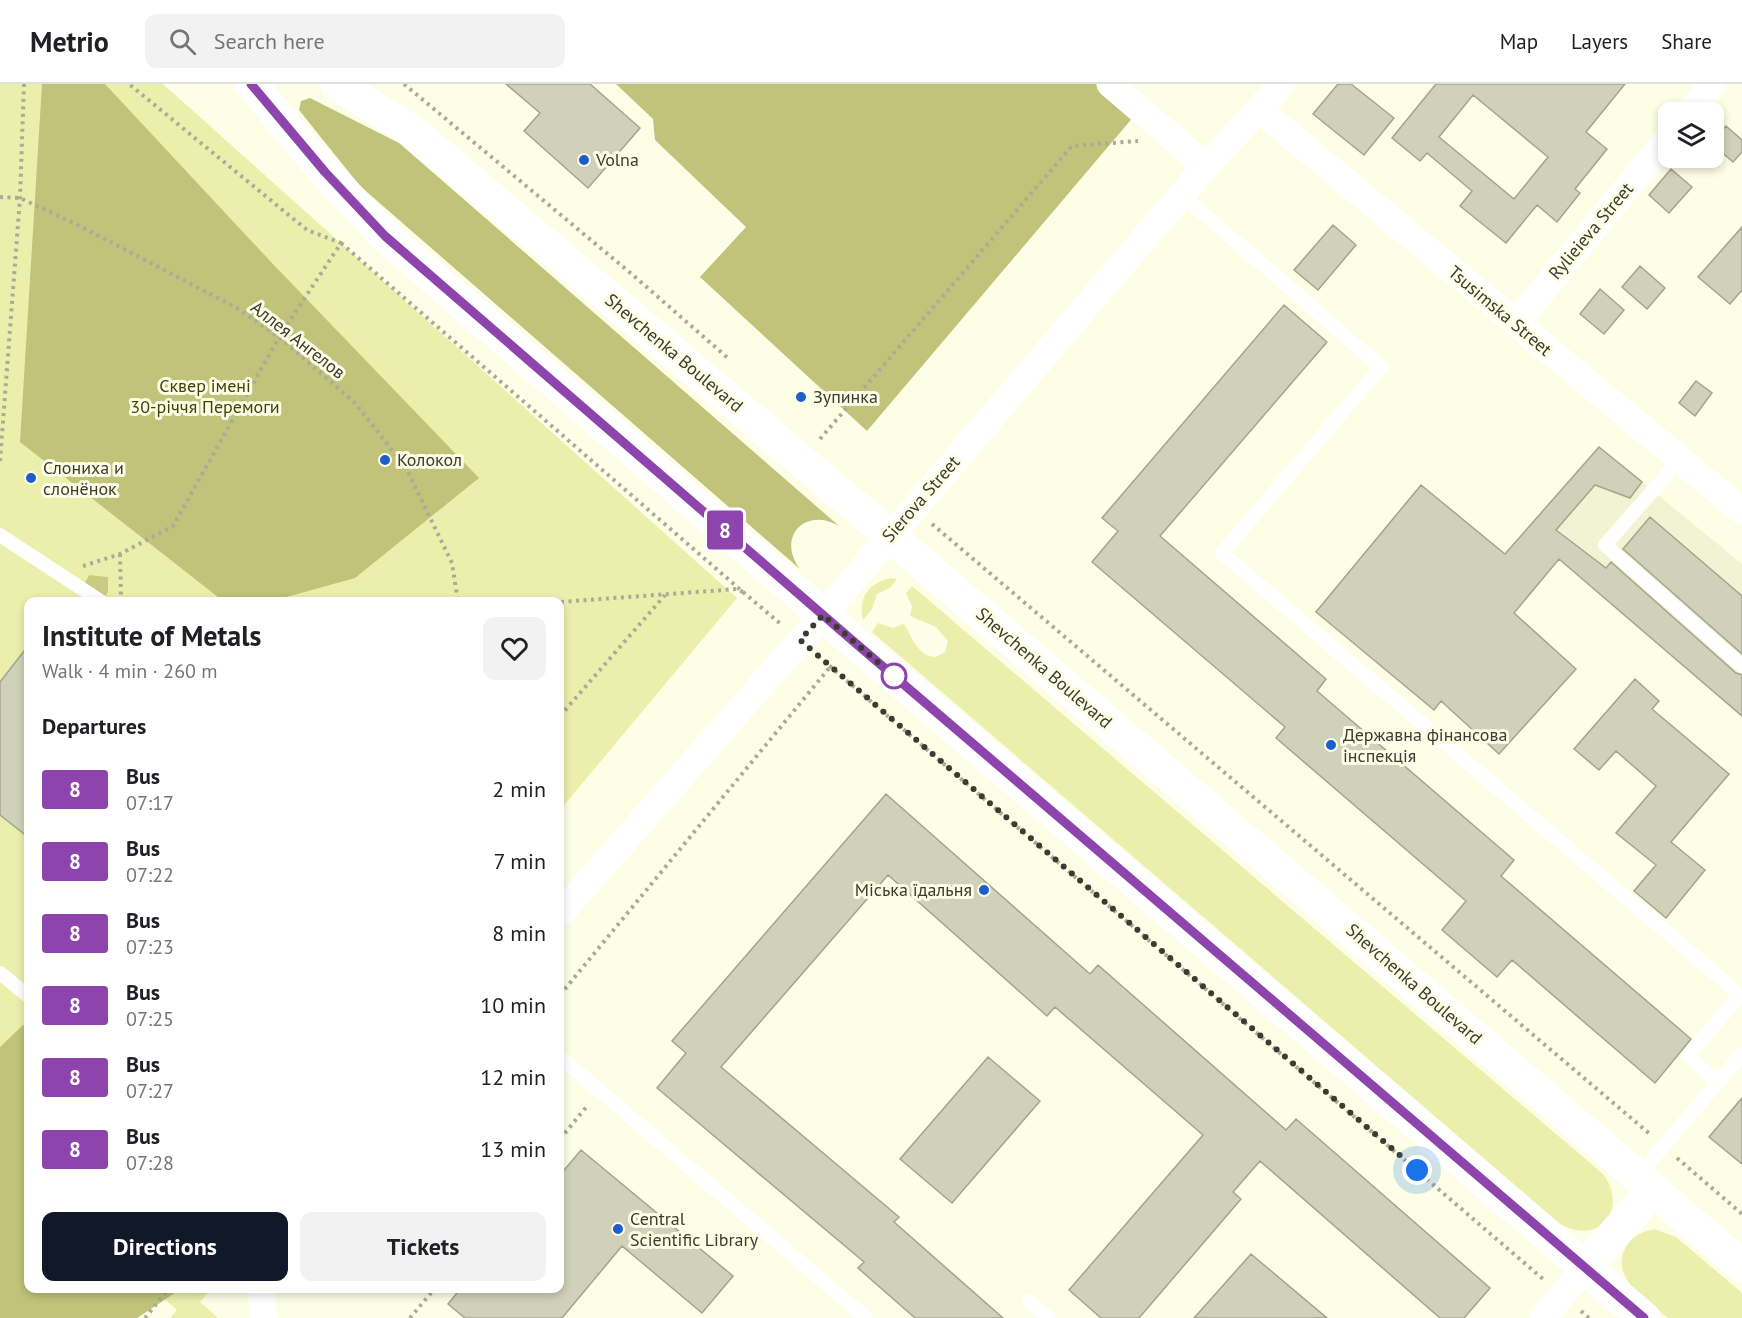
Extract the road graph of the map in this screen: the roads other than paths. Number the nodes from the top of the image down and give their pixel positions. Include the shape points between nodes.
1 (251, 84) edge
2 (336, 84) edge
3 (1110, 84) edge
4 (1282, 84) edge
5 (1713, 84) edge
6 (1698, 102) edge
7 (1260, 110) junction
8 (1658, 150) edge
9 (1206, 165) junction
10 (1182, 195) junction
11 (1515, 324) junction
12 (1679, 461) junction
13 (1742, 511) edge
14 (0, 535) edge
15 (890, 536) junction
16 (94, 597) edge
17 (823, 615) junction
18 (1742, 666) edge
19 (564, 909) edge
20 (0, 973) edge
21 (24, 993) edge
22 (1741, 994) edge
23 (1742, 1054) edge
24 (564, 1060) edge
25 (1718, 1082) junction
26 (1645, 1183) junction
27 (1742, 1266) edge
28 (1586, 1267) junction
29 (262, 1293) edge
30 (1029, 1301) dead end
31 (264, 1318) edge
32 (866, 1318) edge
33 (1049, 1318) edge
34 (1543, 1318) edge
35 (1644, 1318) edge

1 - 17 main road via 385,236
2 - 15 main road, Shevchenka Boulevard via 412,131
3 - 9 street
4 - 7 street, Sierova Street
5 - 6 street
7 - 9 street, Sierova Street
7 - 11 street, Tsusimska Street
8 - 11 street, Rylieieva Street
9 - 10 street, Sierova Street
10 - 15 street, Sierova Street
10 - 22 lane via 1381,367 1222,553
11 - 12 street, Tsusimska Street
12 - 13 street, Tsusimska Street
12 - 18 lane via 1605,545
14 - 16 lane
15 - 17 street, Sierova Street
15 - 26 main road, Shevchenka Boulevard
17 - 19 street, Sierova Street
17 - 28 main road
20 - 21 lane
22 - 25 lane via 1688,1056
23 - 25 lane
24 - 32 lane
25 - 26 lane via 1663,1146
26 - 27 main road, Shevchenka Boulevard
26 - 28 main road
28 - 34 street
28 - 35 main road
29 - 31 street
30 - 33 lane

